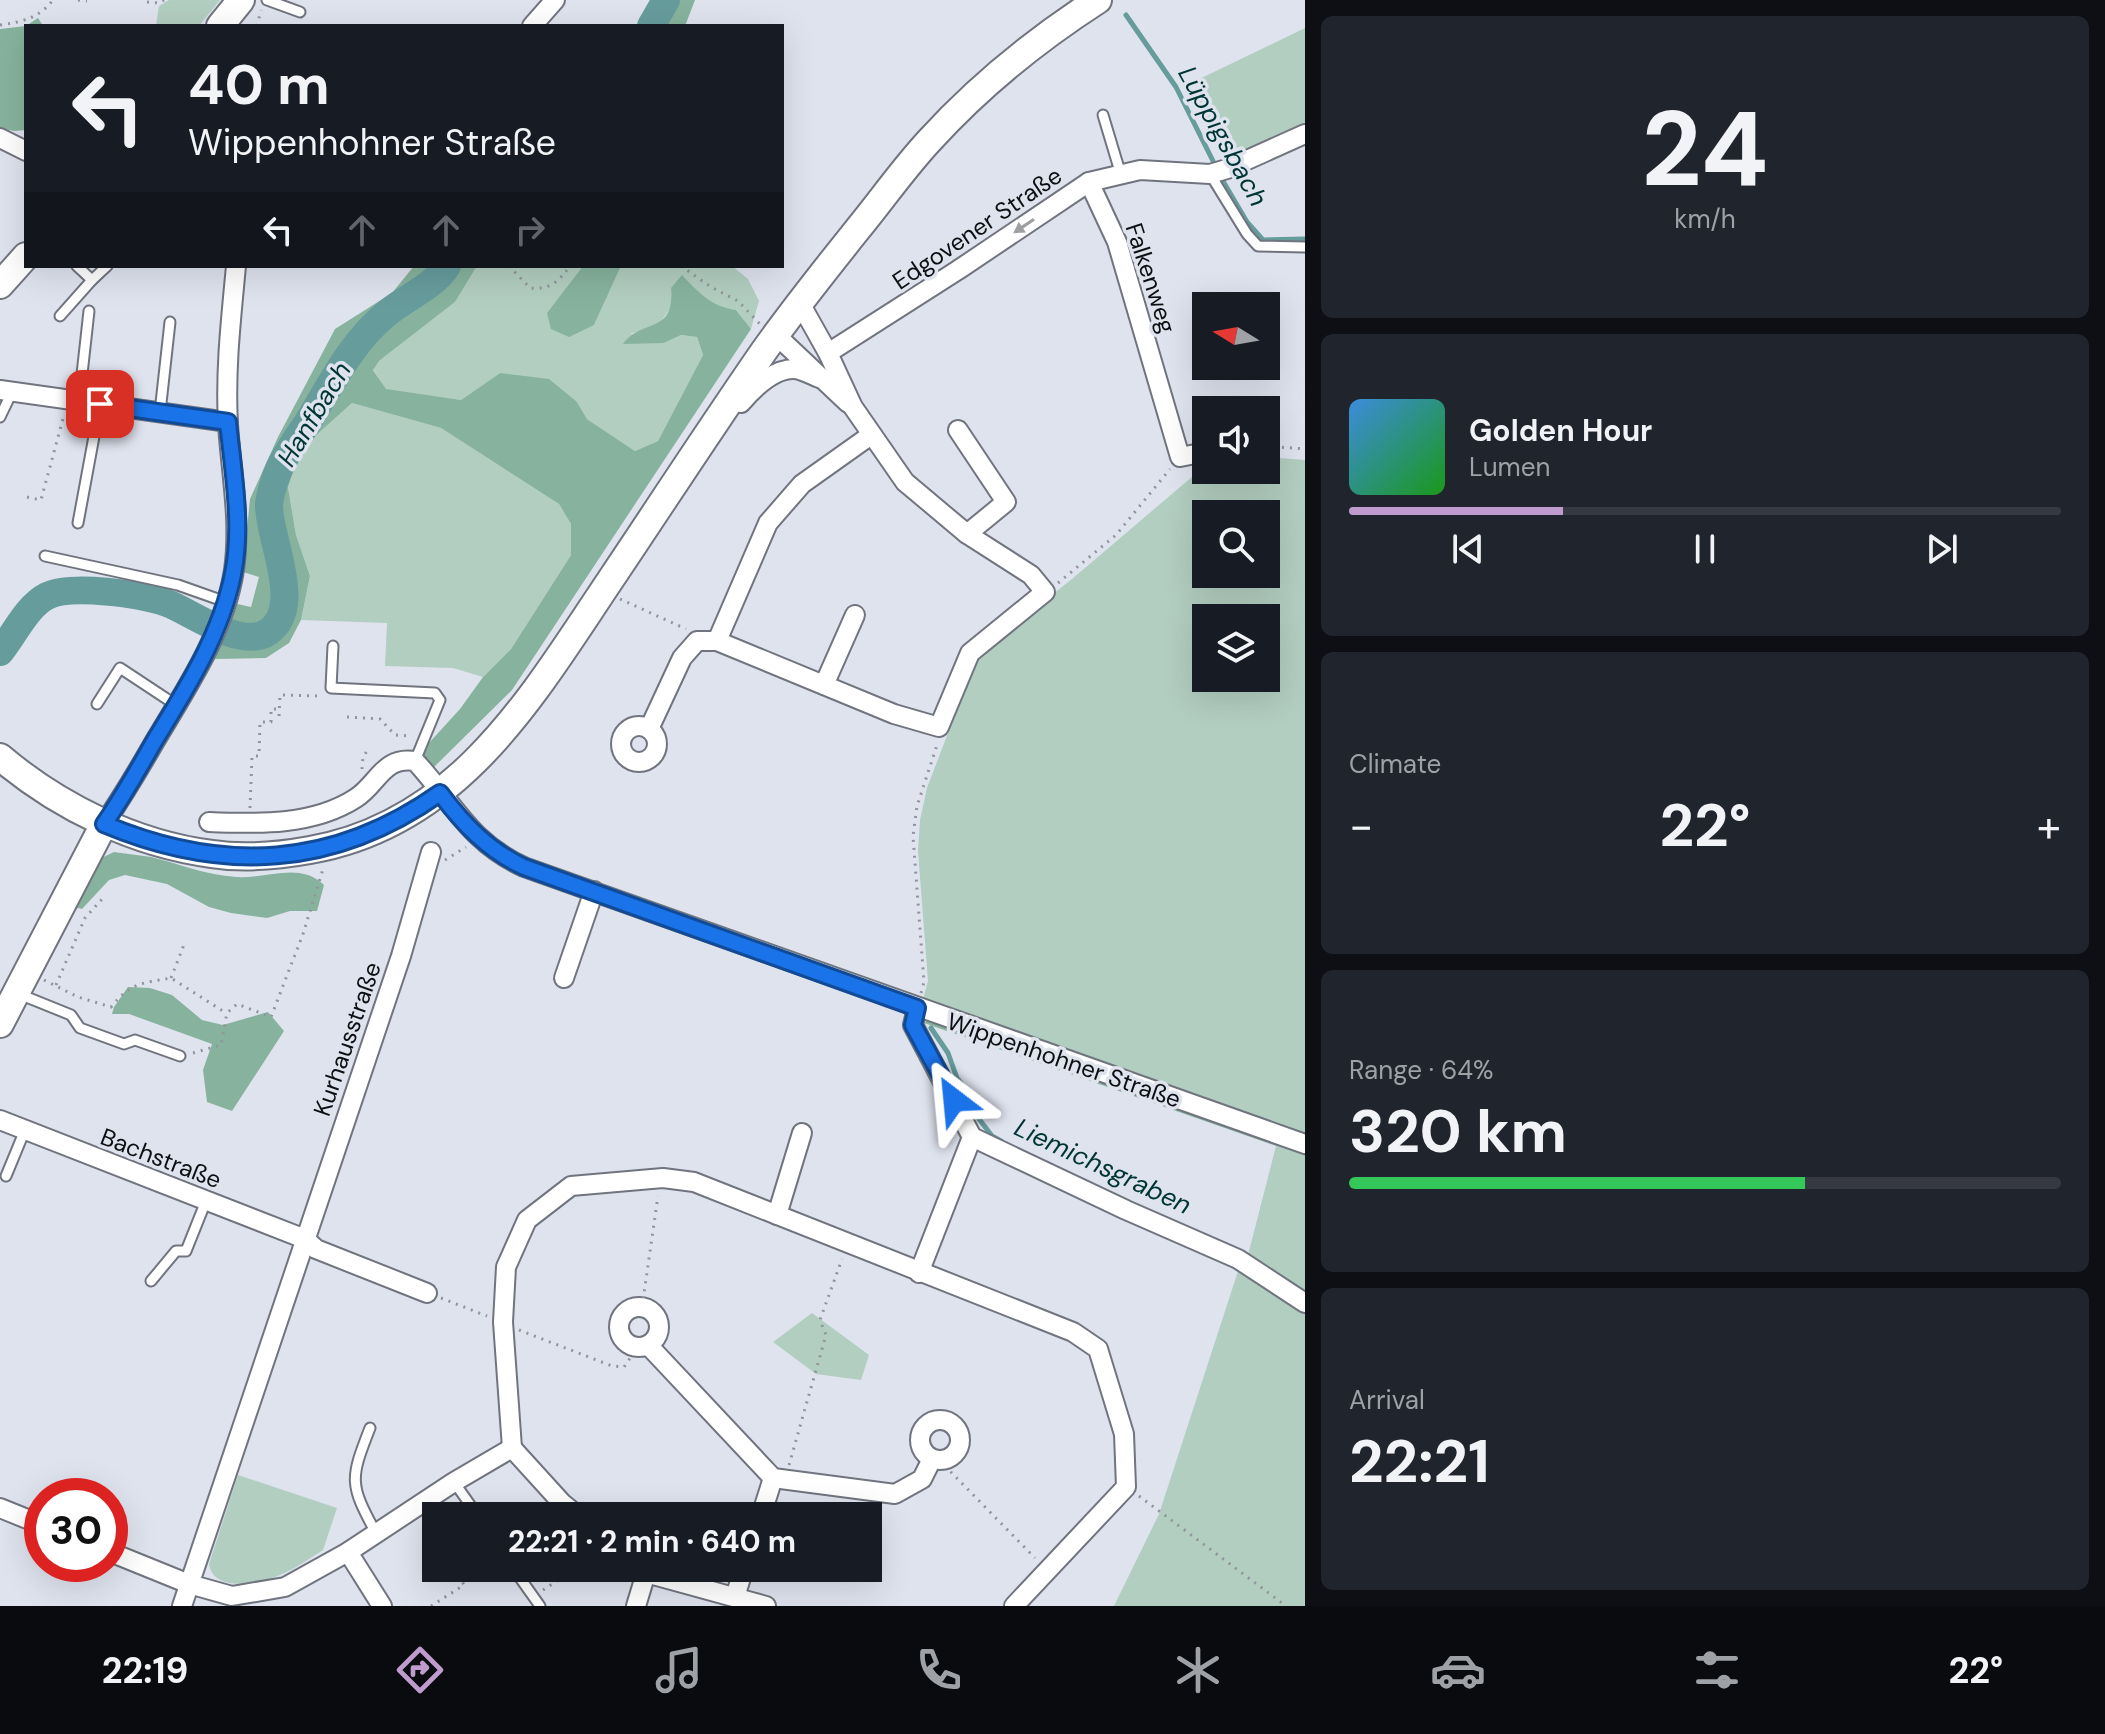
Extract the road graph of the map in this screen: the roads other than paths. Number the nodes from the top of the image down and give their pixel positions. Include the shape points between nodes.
1 (241, 0) edge
2 (265, 0) edge
3 (555, 0) edge
4 (1093, 3) edge
5 (300, 12) dead end
6 (222, 24) edge
7 (534, 24) edge
8 (1103, 115) dead end
9 (1305, 134) edge
10 (0, 138) edge
11 (24, 150) edge
12 (1218, 171) junction
13 (1121, 175) junction
14 (1089, 182) junction
15 (1305, 247) edge
16 (24, 258) edge
17 (79, 268) edge
18 (105, 268) edge
19 (236, 268) edge
20 (92, 280) junction
21 (0, 285) edge
22 (800, 303) junction
23 (89, 311) dead end
24 (60, 316) dead end
25 (170, 322) dead end
26 (769, 331) junction
27 (828, 353) junction
28 (819, 378) junction
29 (6, 391) edge
30 (73, 400) junction
31 (100, 404) junction
32 (853, 407) junction
33 (160, 412) junction
34 (0, 417) edge
35 (228, 422) junction
36 (958, 430) dead end
37 (871, 435) junction
38 (693, 455) junction
39 (1192, 455) edge
40 (78, 523) dead end
41 (967, 534) junction
42 (45, 556) dead end
43 (224, 609) junction
44 (855, 615) dead end
45 (717, 641) junction
46 (333, 646) dead end
47 (824, 685) junction
48 (97, 704) dead end
49 (176, 705) junction
50 (649, 729) dead end
51 (0, 757) edge
52 (415, 761) junction
53 (440, 793) junction
54 (209, 822) dead end
55 (104, 824) junction
56 (431, 852) dead end
57 (594, 891) junction
58 (564, 978) dead end
59 (20, 983) junction
60 (917, 1008) junction
61 (0, 1024) edge
62 (180, 1056) road end
63 (0, 1120) edge
64 (25, 1130) junction
65 (802, 1133) dead end
66 (972, 1137) junction
67 (1305, 1144) edge
68 (6, 1176) dead end
69 (206, 1201) junction
70 (777, 1215) junction
71 (305, 1239) junction
72 (919, 1273) junction
73 (151, 1281) dead end
74 (427, 1293) road end
75 (1305, 1303) edge
76 (643, 1346) junction
77 (370, 1428) dead end
78 (512, 1448) junction
79 (936, 1459) road end
80 (779, 1478) junction
81 (454, 1482) junction
82 (468, 1502) edge
83 (561, 1502) edge
84 (768, 1502) edge
85 (0, 1508) edge
86 (24, 1518) edge
87 (376, 1533) junction
88 (348, 1552) junction
89 (128, 1559) edge
90 (523, 1582) edge
91 (641, 1582) edge
92 (682, 1582) edge
93 (740, 1582) edge
94 (189, 1584) junction
95 (735, 1597) junction
96 (182, 1606) edge
97 (382, 1606) edge
98 (540, 1606) edge
99 (636, 1606) edge
100 (766, 1606) edge
101 (1014, 1606) edge

1 - 6 main road
2 - 5 lane
3 - 7 street
4 - 22 main road via 1000,71 928,142
8 - 13 lane
9 - 12 street, Edgovener Straße
10 - 11 street
12 - 13 street, Edgovener Straße via 1140,170
12 - 15 lane via 1247,234 1258,246
13 - 14 street, Edgovener Straße
14 -> 27 street, Edgovener Straße
14 - 39 street, Falkenweg via 1117,242 1180,457
16 - 21 main road
17 - 20 lane
18 - 20 lane
19 - 35 street
20 - 24 lane
22 - 26 main road
22 - 27 street
23 - 30 lane
25 - 33 lane
26 - 28 street
26 - 38 main road
27 - 32 street
28 - 32 street
28 - 38 street via 796,369 755,387
29 - 30 street
29 - 34 lane
30 - 31 street
31 - 33 street
31 - 40 lane
32 - 37 street
33 - 35 street
35 - 43 street via 238,528
36 - 41 street via 1006,502
37 - 41 street via 905,482
37 - 45 street via 802,484 768,523
38 - 53 main road via 520,712
41 - 47 street via 1031,575 1045,592 970,653 939,727
42 - 43 lane via 178,585
43 - 49 street
44 - 47 street
45 - 47 street
45 - 50 street via 697,641 682,658
46 - 52 lane via 331,688 435,693 440,700
48 - 49 lane via 120,668
49 - 55 street
51 - 55 main road
52 - 53 street, Wippenhohner Straße
52 - 54 street via 387,765 368,789 336,808 292,820
53 - 55 main road via 384,828 331,847 276,856 233,857 172,847
53 - 57 street, Wippenhohner Straße via 481,839 508,859
55 - 59 main road
56 - 71 street, Kurhausstraße
57 - 58 street
57 - 60 street, Wippenhohner Straße
59 - 61 main road
59 - 62 lane via 71,1015 80,1028
60 - 66 street via 913,1025
60 - 67 street, Wippenhohner Straße
63 - 64 street, Bachstraße
64 - 68 lane
64 - 69 street, Bachstraße
65 - 70 street
66 - 72 street
66 - 75 street via 1224,1252
69 - 71 street, Bachstraße
69 - 73 lane via 186,1251 176,1251
70 - 72 street
70 - 78 street via 694,1182 663,1178 571,1186 527,1220 506,1267 503,1322
71 - 74 street via 316,1249
71 - 94 street, Kurhausstraße
72 - 101 street via 1073,1332 1098,1349 1124,1434 1126,1487
76 - 76 street via 657,1336 659,1324 642,1307 629,1309 618,1325 621,1338 631,1346
76 - 80 street
77 - 87 lane via 354,1482
78 - 81 street
78 - 83 street
79 - 80 street via 922,1479 895,1494
80 - 84 street
81 - 82 lane
81 - 87 street
85 - 86 street
87 - 88 street
88 - 94 street via 285,1587 232,1596
88 - 97 street
89 - 94 street
90 - 98 lane
91 - 99 street
92 - 95 street
93 - 95 street
94 - 96 street, Kurhausstraße
95 - 100 street

